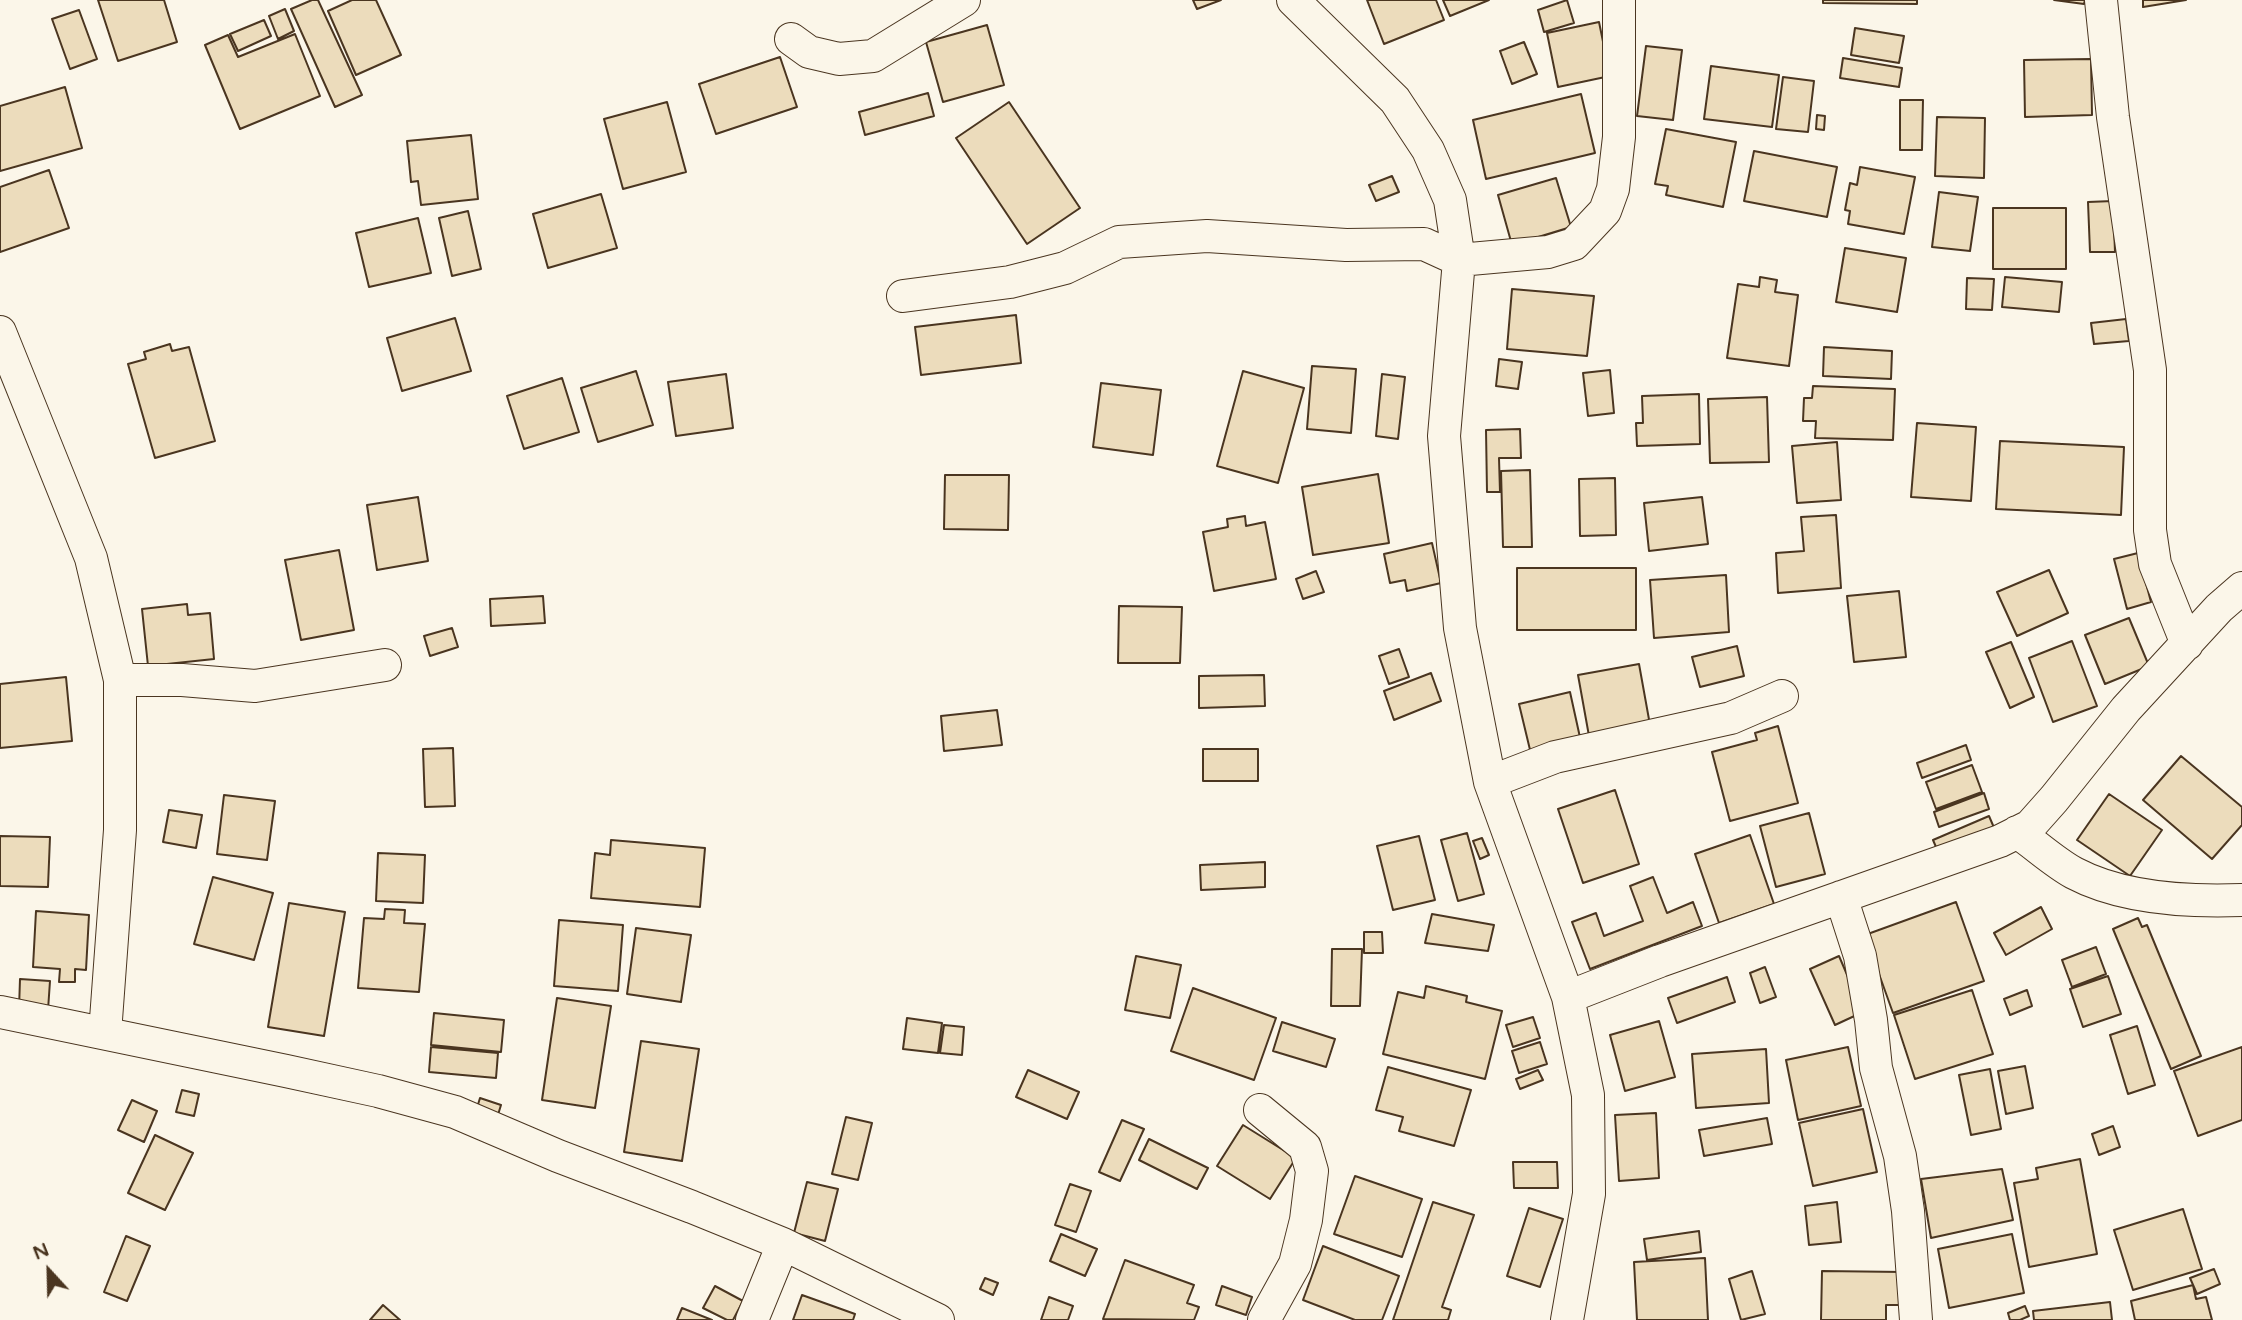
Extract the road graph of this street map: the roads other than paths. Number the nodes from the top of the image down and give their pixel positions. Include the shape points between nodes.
1 (964, 0) edge
2 (1293, 0) edge
3 (1619, 0) edge
4 (2101, 0) edge
5 (792, 39) dead end
6 (1459, 260) junction
7 (903, 296) dead end
8 (0, 332) edge
9 (2242, 588) edge
10 (2186, 644) junction
11 (385, 665) dead end
12 (120, 680) junction
13 (1782, 696) dead end
14 (1489, 782) junction
15 (2017, 832) junction
16 (1841, 897) junction
17 (2242, 900) edge
18 (1567, 997) junction
19 (0, 1012) edge
20 (105, 1033) junction
21 (1260, 1110) dead end
22 (783, 1244) junction
23 (752, 1320) edge
24 (938, 1320) edge
25 (1264, 1320) edge
26 (1567, 1320) edge
27 (1916, 1320) edge

1 - 5 street via 873,56 839,59 808,52
2 - 6 street via 1395,100 1428,150 1450,200
3 - 6 street via 1619,137 1613,189 1605,211 1574,244 1548,252
4 - 10 street via 2150,370 2150,530 2155,564
6 - 7 street via 1424,244 1207,236 1119,242 1065,268 1010,282
6 - 14 street via 1444,436 1460,628
8 - 12 street via 90,558
9 - 10 street
10 - 15 street via 2030,826
11 - 12 street via 255,686
12 - 20 street via 120,830
13 - 14 street via 1731,718 1555,757
14 - 18 street
15 - 16 street
15 - 17 street via 2074,873 2133,894
16 - 18 street
16 - 27 street via 1860,956 1876,1068 1900,1156
18 - 26 street via 1588,1095 1589,1194
19 - 20 street
20 - 22 street via 455,1112
21 - 25 street via 1306,1147 1312,1171 1295,1264
22 - 23 street
22 - 24 street

